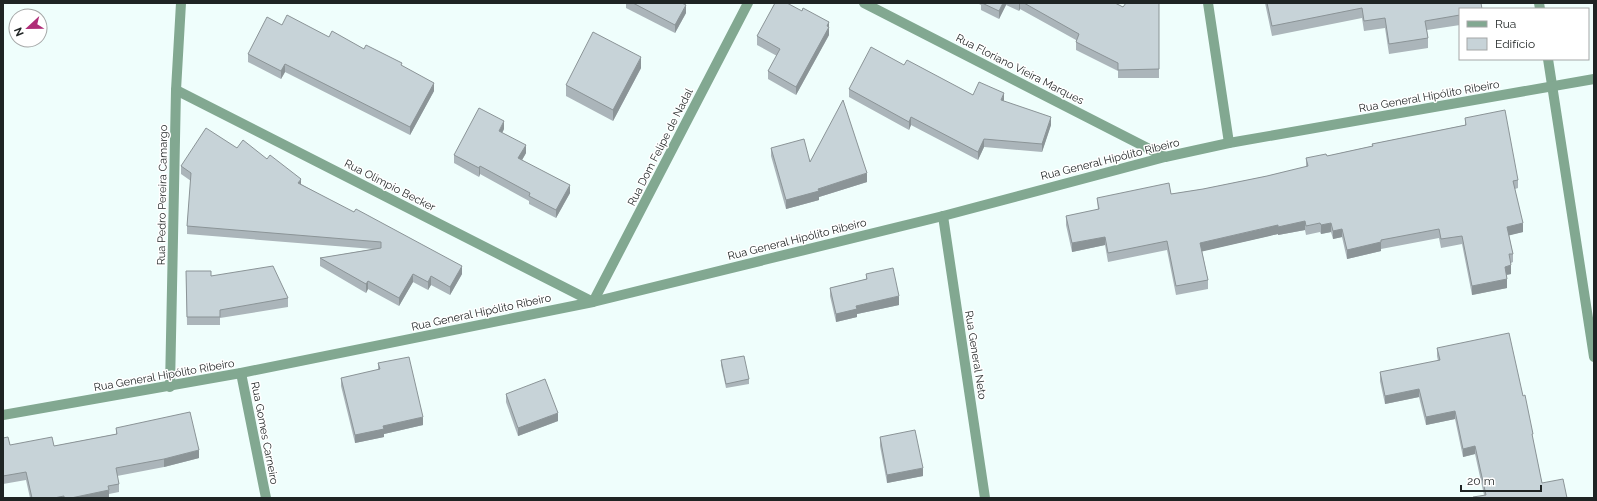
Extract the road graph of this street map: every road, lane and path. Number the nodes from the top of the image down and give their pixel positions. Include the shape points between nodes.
1 (181, 3) edge
2 (748, 3) edge
3 (864, 3) edge
4 (1208, 3) edge
5 (1548, 60) edge
6 (1594, 79) edge
7 (1552, 86) junction
8 (176, 90) junction
9 (1229, 143) junction
10 (1165, 157) junction
11 (943, 216) junction
12 (593, 302) junction
13 (1594, 357) edge
14 (241, 373) junction
15 (170, 387) junction
16 (3, 415) edge
17 (266, 498) edge
18 (985, 498) edge

1 - 8 street, Rua Pedro Pereira Camargo
2 - 12 street, Rua Dom Felipe de Nadal
3 - 10 street, Rua Floriano Vieira Marques
4 - 9 street
5 - 7 street
6 - 7 street, Rua General Hipólito Ribeiro
7 - 9 street, Rua General Hipólito Ribeiro
7 - 13 street
8 - 12 street, Rua Olimpio Becker
8 - 15 street, Rua Pedro Pereira Camargo
9 - 10 street, Rua General Hipólito Ribeiro
10 - 11 street, Rua General Hipólito Ribeiro
11 - 12 street, Rua General Hipólito Ribeiro
11 - 18 street, Rua General Neto
12 - 14 street, Rua General Hipólito Ribeiro
14 - 15 street, Rua General Hipólito Ribeiro
14 - 17 street, Rua Gomes Carneiro
15 - 16 street, Rua General Hipólito Ribeiro

